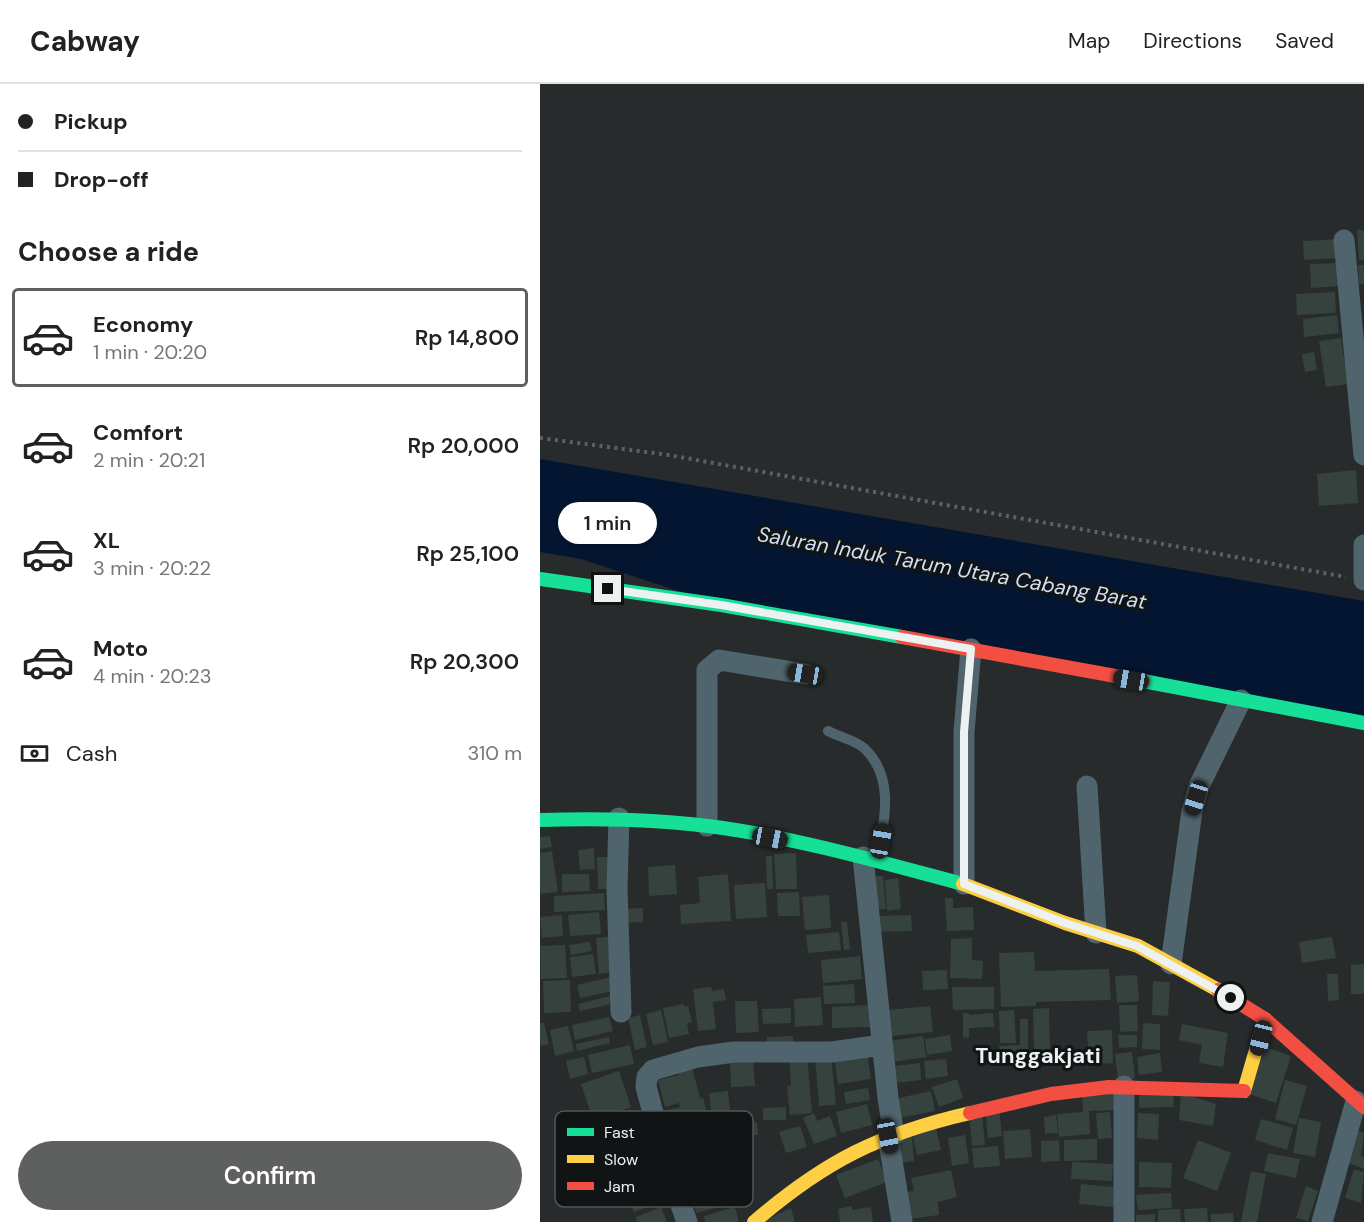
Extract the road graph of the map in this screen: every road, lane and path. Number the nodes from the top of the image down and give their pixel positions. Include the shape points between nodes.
1 (1344, 240) dead end
2 (540, 438) edge
3 (1364, 455) edge
4 (1364, 545) edge
5 (540, 579) edge
6 (1364, 580) edge
7 (971, 649) junction
8 (805, 674) dead end
9 (1241, 700) junction
10 (1364, 723) edge
11 (828, 731) dead end
12 (1087, 786) dead end
13 (619, 818) junction
14 (540, 820) edge
15 (707, 826) junction
16 (870, 859) junction
17 (964, 884) junction
18 (1096, 933) junction
19 (1171, 964) junction
20 (621, 1012) dead end
21 (1265, 1019) junction
22 (882, 1045) junction
23 (1124, 1086) junction
24 (1360, 1104) edge
25 (653, 1111) edge
26 (891, 1135) junction
27 (682, 1207) edge
28 (687, 1222) edge
29 (754, 1222) edge
30 (902, 1222) edge
31 (1124, 1222) edge
32 (1322, 1222) edge

1 - 3 street
2 - 6 path via 669,455
4 - 6 street
5 - 7 street via 721,605
7 - 9 street
7 - 17 street via 964,732
8 - 15 street via 719,660 707,670
9 - 10 street
9 - 19 street via 1192,811
11 - 16 lane via 865,749 878,767 886,792 884,821
12 - 18 street
13 - 14 street
13 - 15 street
13 - 20 street
15 - 16 street
16 - 17 street
16 - 22 street
17 - 18 street
18 - 19 street via 1137,946
19 - 21 street
21 - 23 street via 1245,1091
21 - 24 street
22 - 25 street via 832,1052 734,1052 698,1057 653,1070 647,1077
22 - 26 street
23 - 26 street via 1051,1094
23 - 31 street
24 - 32 street
26 - 29 street via 844,1156 795,1187
26 - 30 street
27 - 28 street

